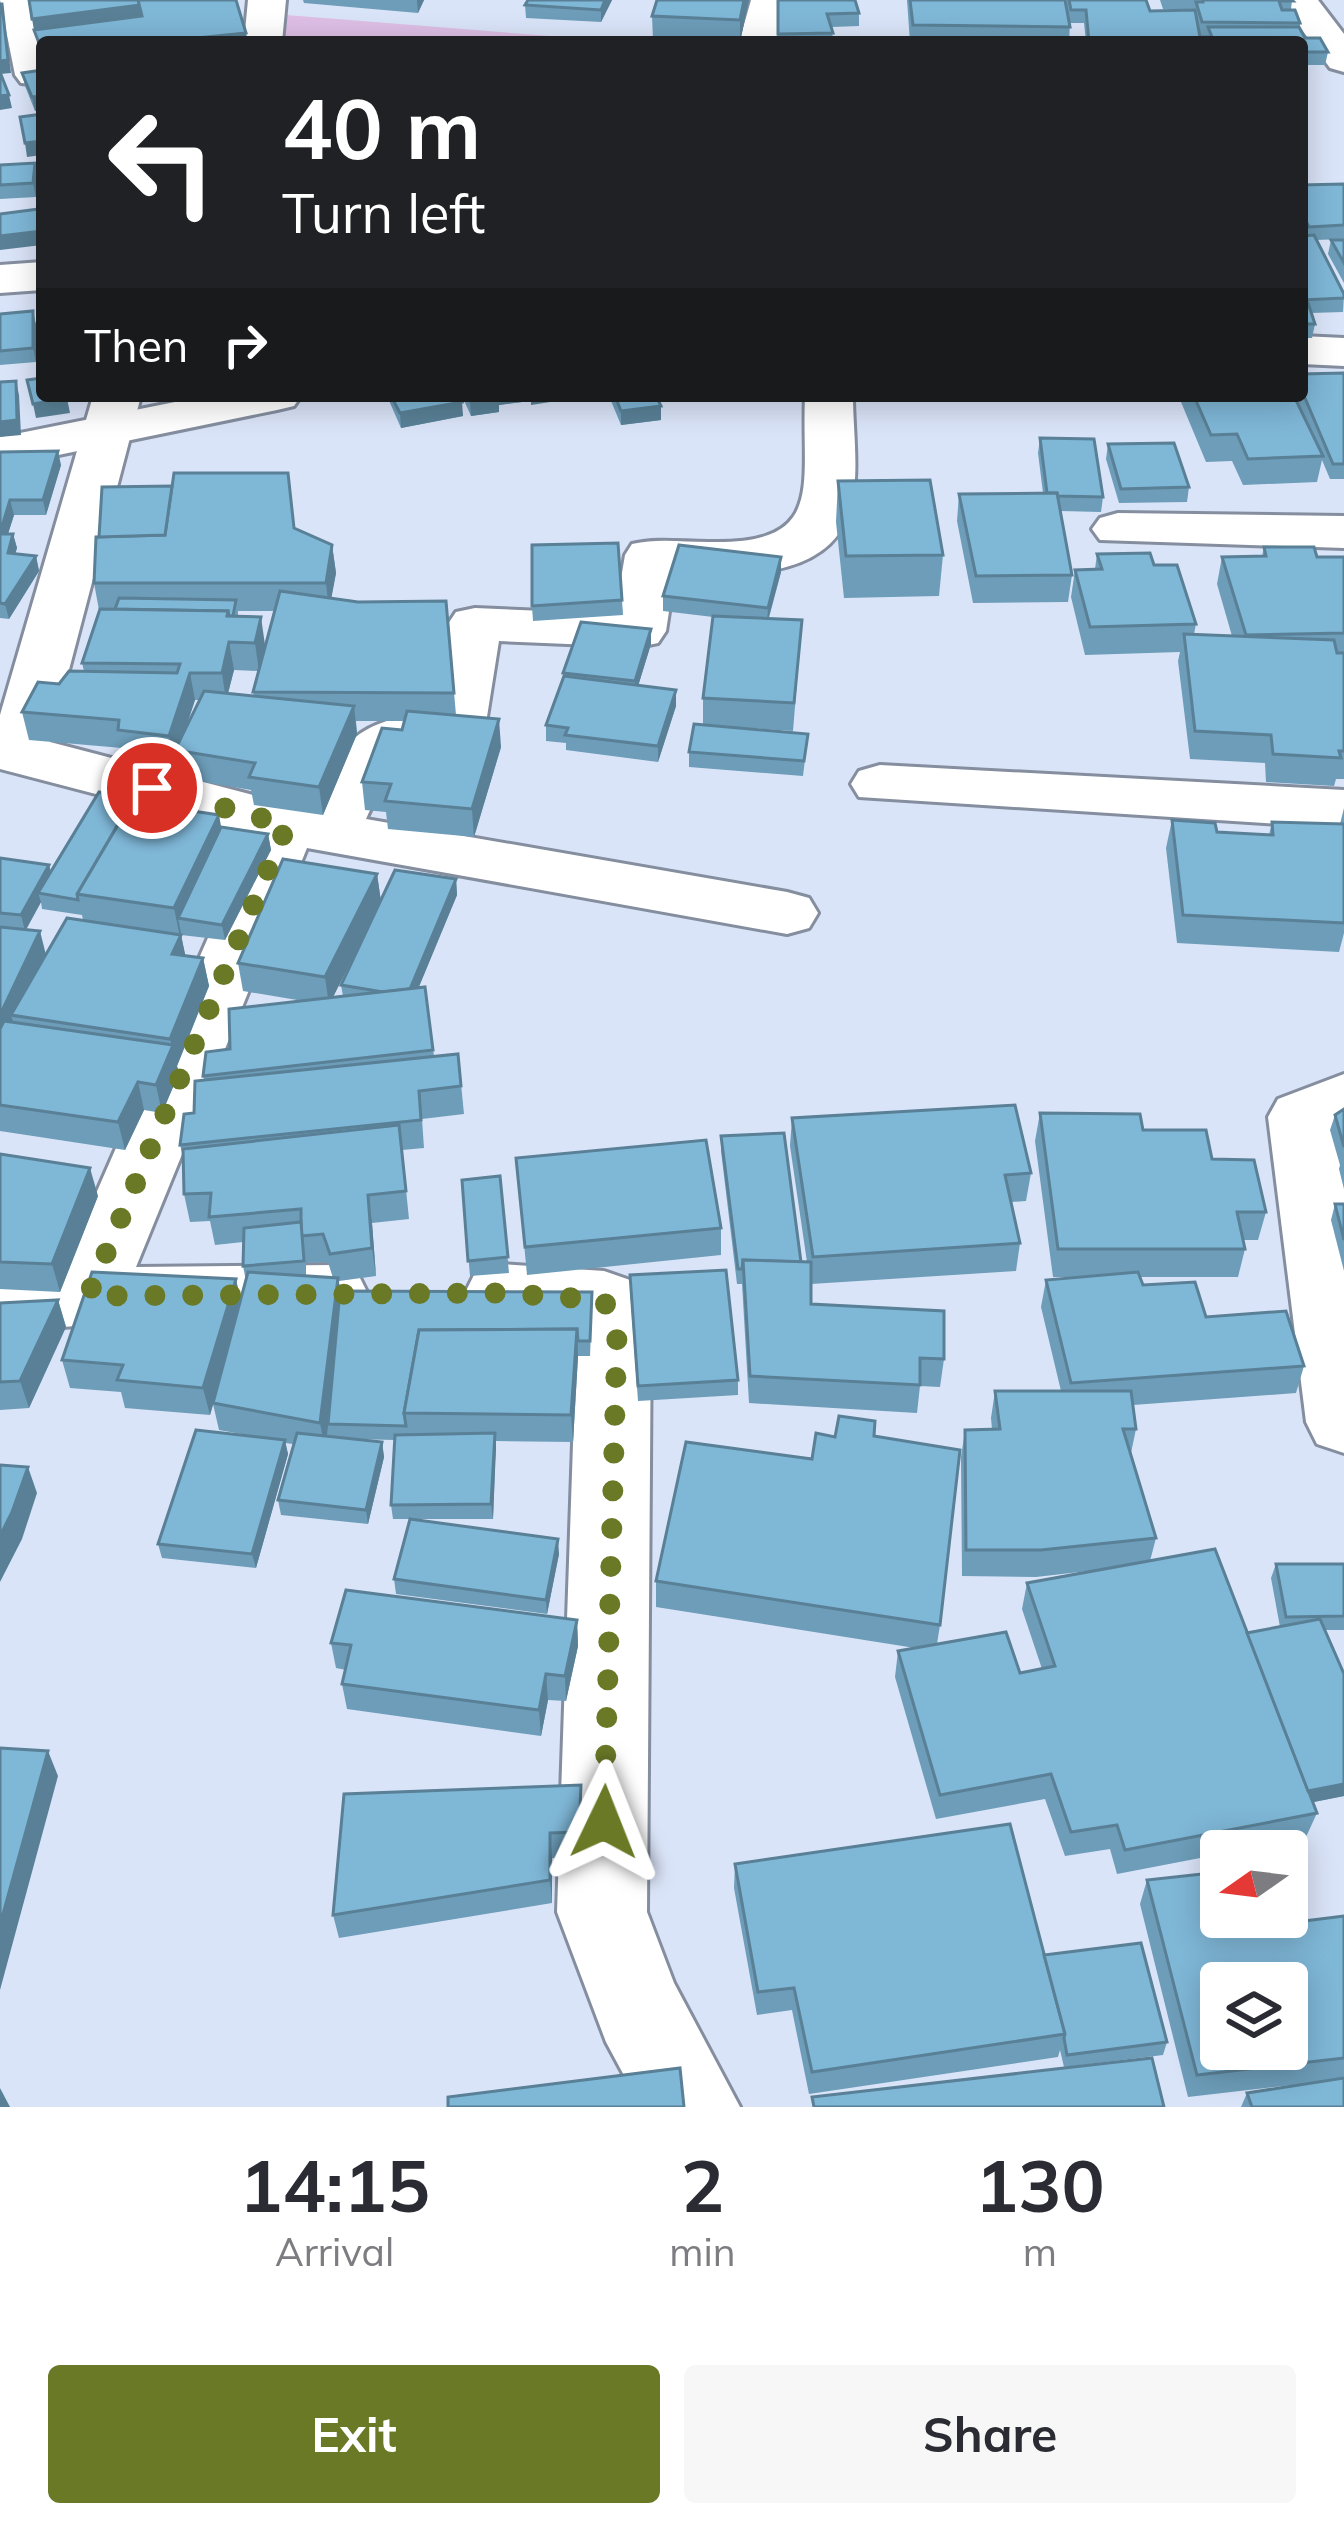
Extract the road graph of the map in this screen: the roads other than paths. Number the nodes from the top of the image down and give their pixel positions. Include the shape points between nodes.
1 (770, 0) edge
2 (1299, 0) edge
3 (12, 2) edge
4 (760, 36) edge
5 (1344, 60) edge
6 (1344, 69) edge
7 (1308, 70) edge
8 (26, 76) edge
9 (36, 276) edge
10 (0, 279) edge
11 (1308, 350) edge
12 (1344, 352) edge
13 (219, 402) edge
14 (829, 402) edge
15 (112, 413) edge
16 (0, 452) edge
17 (1118, 529) dead end
18 (1344, 532) edge
19 (9, 752) edge
20 (880, 784) dead end
21 (1344, 809) edge
22 (308, 828) junction
23 (787, 913) dead end
24 (1344, 1100) edge
25 (88, 1296) junction
26 (0, 1303) edge
27 (1344, 1422) edge
28 (693, 2107) edge

1 - 4 street
2 - 5 street
3 - 8 street
6 - 7 street
9 - 10 street
11 - 12 street
13 - 15 street
14 - 22 street via 821,521 807,540 751,557 651,555 639,631 475,624 457,723 398,735 370,750
15 - 16 street
15 - 19 street
17 - 18 street
19 - 22 street
20 - 21 street
22 - 23 street
22 - 25 street
24 - 27 street via 1302,1117
25 - 26 street
25 - 28 street via 604,1300 614,1317 602,1912 638,2010

